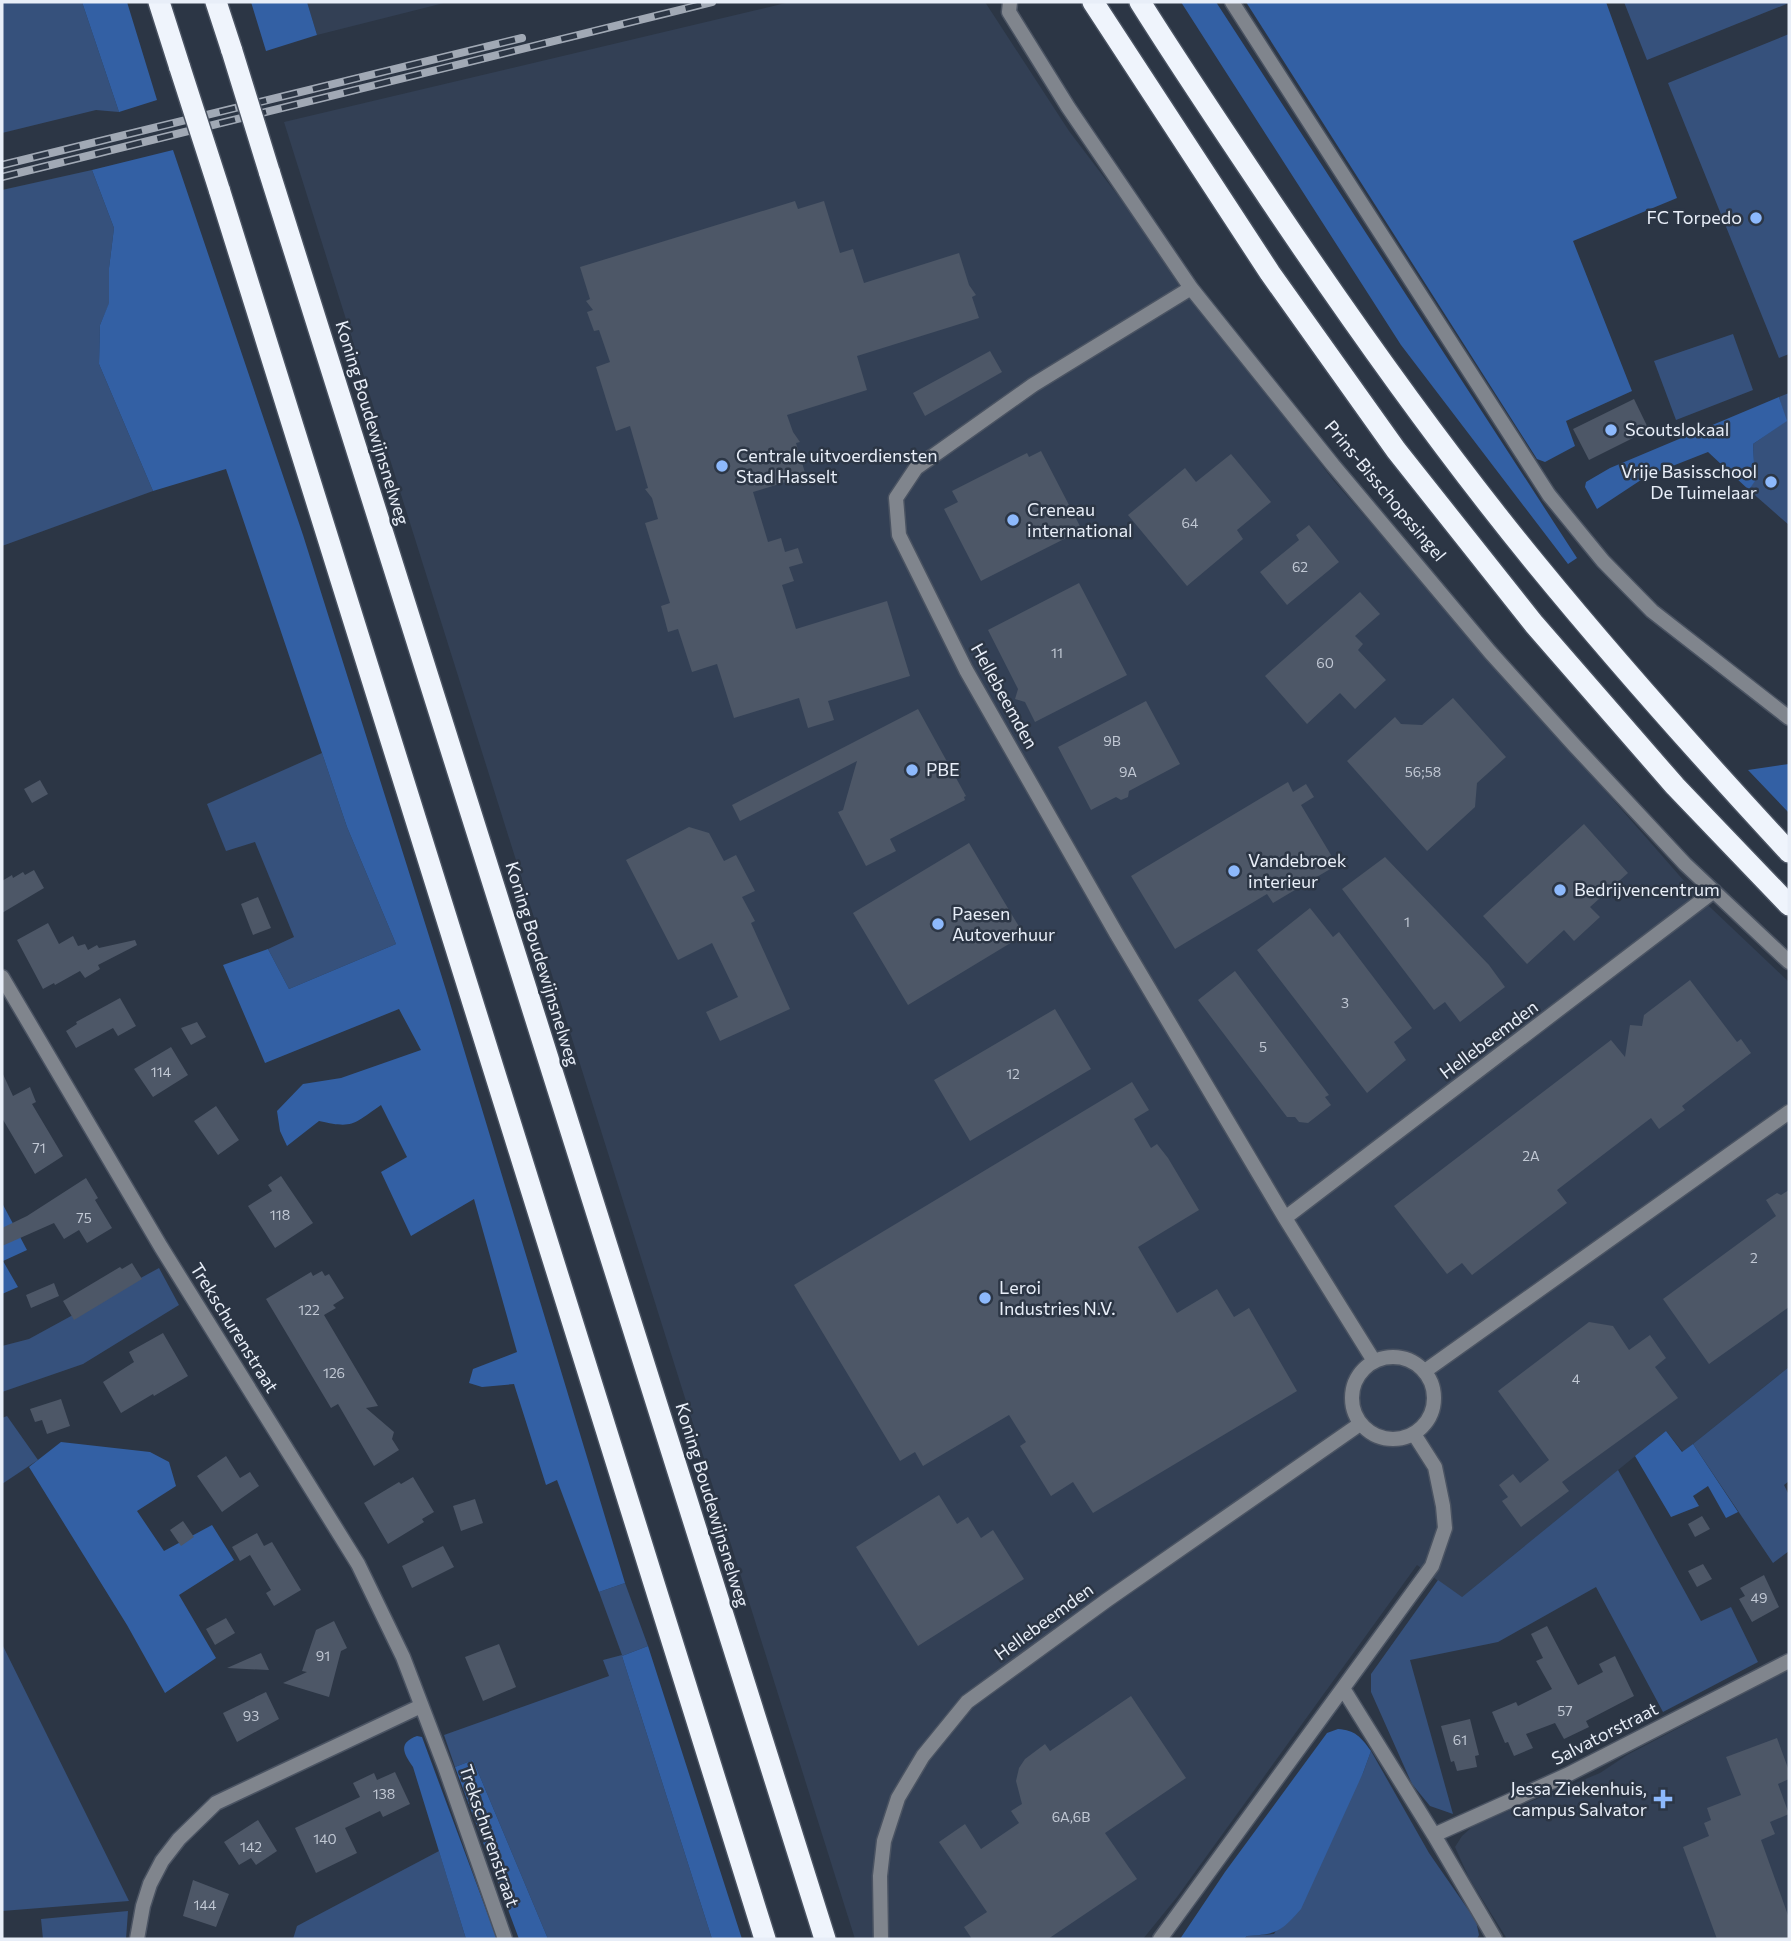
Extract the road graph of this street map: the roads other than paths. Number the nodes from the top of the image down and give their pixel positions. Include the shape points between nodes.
1 (159, 2) edge
2 (216, 2) edge
3 (1010, 2) edge
4 (1093, 2) edge
5 (1140, 2) edge
6 (1232, 2) edge
7 (1191, 288) junction
8 (1789, 718) edge
9 (1789, 852) edge
10 (1714, 891) junction
11 (1789, 905) edge
12 (1789, 962) edge
13 (2, 977) edge
14 (1789, 1112) edge
15 (1285, 1218) junction
16 (1374, 1361) junction
17 (1426, 1371) junction
18 (1360, 1424) junction
19 (1414, 1434) junction
20 (1789, 1661) edge
21 (1344, 1690) junction
22 (421, 1706) junction
23 (1434, 1835) junction
24 (137, 1939) edge
25 (505, 1939) edge
26 (765, 1939) edge
27 (825, 1939) edge
28 (881, 1939) edge
29 (1160, 1939) edge
30 (1495, 1939) edge

1 - 26 highway, bridge
2 - 27 highway, Koning Boudewijnsnelweg, bridge
3 - 7 street, Prins-Bisschopssingel via 1009,12 1068,107
4 - 11 highway, Prins-Bisschopssingel via 1263,262 1395,450 1534,624 1723,838
5 - 9 highway via 1353,323 1439,440 1660,710
6 - 8 street via 1549,495 1602,561 1652,611
7 - 10 street, Prins-Bisschopssingel via 1490,652
7 - 15 street, Hellebeemden via 1033,385 916,468 896,498 899,535 966,670
10 - 12 street, Prins-Bisschopssingel
10 - 15 street, Hellebeemden
13 - 22 street, Trekschurenstraat via 161,1247 358,1564
14 - 17 street
15 - 16 street, Hellebeemden
16 - 17 street via 1401,1357
16 - 18 street via 1360,1373 1352,1389 1352,1408
17 - 19 street via 1434,1387 1435,1405
18 - 19 street via 1376,1436 1395,1440
18 - 28 street, Hellebeemden via 967,1702 923,1755 898,1797 884,1841
19 - 21 street via 1435,1467 1445,1528 1432,1566
20 - 23 street, Salvatorstraat via 1567,1775
21 - 23 street
21 - 29 street
22 - 24 street via 216,1803 162,1861 150,1884
22 - 25 street, Trekschurenstraat
23 - 30 street

